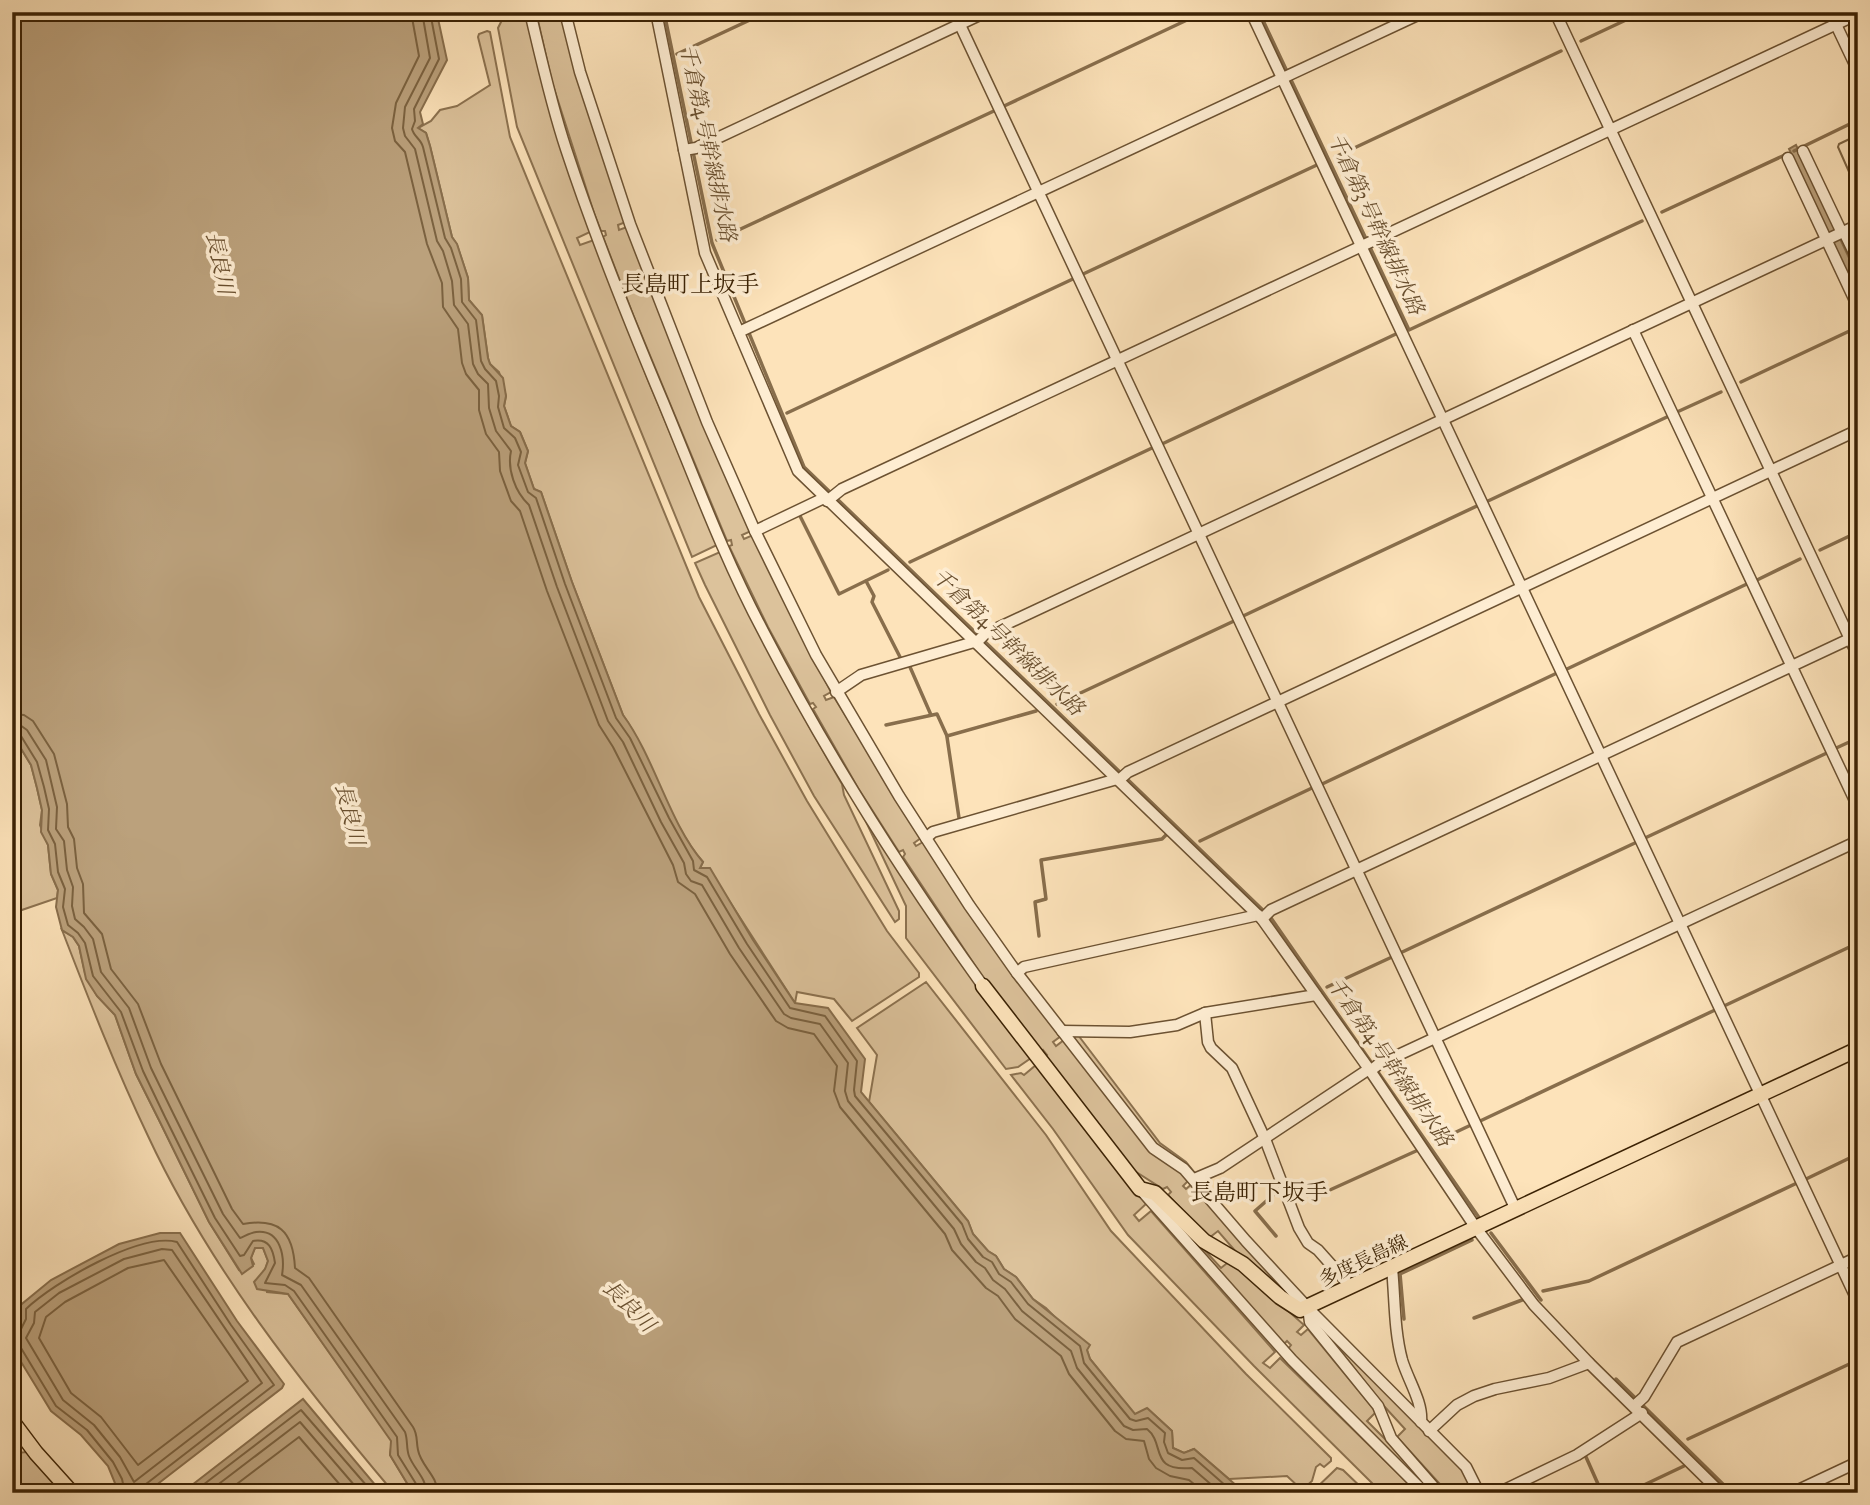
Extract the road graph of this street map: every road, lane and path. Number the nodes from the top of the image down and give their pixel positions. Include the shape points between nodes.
1 (530, 12) edge
2 (565, 12) edge
3 (656, 12) edge
4 (954, 12) edge
5 (986, 12) edge
6 (1251, 12) edge
7 (1424, 12) edge
8 (1555, 12) edge
9 (1830, 12) edge
10 (1858, 14) edge
11 (960, 24) junction
12 (1836, 24) junction
13 (1858, 71) edge
14 (1287, 76) junction
15 (1610, 129) junction
16 (689, 149) junction
17 (1803, 151) dead end
18 (1788, 158) dead end
19 (1038, 192) junction
20 (1858, 225) edge
21 (1842, 233) junction
22 (1828, 239) junction
23 (1366, 244) junction
24 (1858, 261) edge
25 (1692, 303) junction
26 (1858, 307) edge
27 (744, 330) junction
28 (1633, 330) junction
29 (1117, 361) junction
30 (1444, 418) junction
31 (1858, 430) edge
32 (1770, 471) junction
33 (829, 497) junction
34 (1712, 498) junction
35 (755, 531) junction
36 (1198, 534) junction
37 (1523, 587) junction
38 (1854, 637) edge
39 (978, 640) junction
40 (1858, 656) edge
41 (1791, 667) junction
42 (836, 692) junction
43 (1277, 702) junction
44 (1601, 755) junction
45 (1121, 778) junction
46 (1858, 807) edge
47 (926, 838) junction
48 (1858, 841) edge
49 (1356, 870) junction
50 (1264, 915) junction
51 (1680, 924) junction
52 (1017, 973) junction
53 (983, 986) joint
54 (1316, 996) junction
55 (1205, 1013) junction
56 (1062, 1031) junction
57 (1435, 1038) junction
58 (1858, 1049) edge
59 (1372, 1068) junction
60 (1760, 1095) junction
61 (1265, 1139) junction
62 (1194, 1180) junction
63 (1140, 1189) junction
64 (1516, 1210) junction
65 (1476, 1228) junction
66 (1858, 1257) edge
67 (1841, 1265) junction
68 (1392, 1268) junction
69 (1351, 1287) junction
70 (1858, 1302) edge
71 (1308, 1308) junction
72 (1589, 1363) junction
73 (1639, 1405) junction
74 (12, 1421) edge
75 (1425, 1427) junction
76 (1858, 1462) edge
77 (72, 1493) edge
78 (1425, 1493) edge
79 (1439, 1493) edge
80 (1479, 1493) edge
81 (1498, 1493) edge
82 (1721, 1493) edge
83 (1792, 1493) edge

1 - 53 street via 565,147 589,215 739,582 853,790
2 - 35 street via 629,223
3 - 16 street
4 - 11 street
5 - 11 street
6 - 14 street
7 - 14 street
8 - 15 street
9 - 12 street
10 - 12 street
11 - 16 street
11 - 19 street
12 - 13 street
12 - 15 street
14 - 19 street
14 - 23 street
15 - 23 street
15 - 25 street
16 - 27 street via 705,253
17 - 21 street
18 - 22 street
19 - 27 street
19 - 29 street
20 - 21 street
21 - 22 street
21 - 24 street
22 - 25 street
22 - 26 street
23 - 29 street
23 - 30 street
25 - 28 street
25 - 32 street
27 - 33 street via 795,465
28 - 30 street
28 - 34 street
29 - 33 street
29 - 36 street
30 - 36 street
30 - 37 street
31 - 32 street
32 - 34 street
32 - 38 street
33 - 35 street
33 - 39 street
34 - 37 street
34 - 41 street
35 - 42 street
36 - 39 street
36 - 43 street
37 - 43 street
37 - 44 street
38 - 40 street
38 - 41 street
39 - 42 street via 861,675
39 - 45 street
41 - 44 street
41 - 46 street
42 - 47 street
43 - 45 street
43 - 49 street
44 - 49 street
44 - 51 street
45 - 47 street via 933,832
45 - 50 street
47 - 52 street
48 - 51 street
49 - 50 street
49 - 57 street
50 - 52 street via 1024,967
50 - 54 street
51 - 57 street
51 - 60 street
52 - 56 street
53 - 63 main road, 多度長島線
54 - 55 street
54 - 59 street
55 - 56 street via 1177,1025 1130,1032
55 - 61 street via 1208,1042 1232,1068
56 - 62 street via 1153,1148
57 - 59 street
57 - 64 street
58 - 60 main road, 多度長島線
59 - 61 street
59 - 65 street
60 - 64 main road, 多度長島線
60 - 67 street
61 - 62 street
61 - 69 street via 1299,1228
62 - 71 street
63 - 71 main road, 多度長島線 via 1155,1193 1204,1241 1243,1264 1287,1302 1300,1310
63 - 78 street via 1292,1360
64 - 65 main road, 多度長島線
65 - 68 main road, 多度長島線
65 - 72 street via 1534,1305
66 - 67 street
67 - 70 street
67 - 73 street via 1676,1342
68 - 69 main road, 多度長島線
68 - 75 street via 1402,1360
69 - 71 main road, 多度長島線
71 - 75 street
71 - 79 street via 1310,1322 1378,1406 1391,1438
72 - 73 street
72 - 75 street via 1474,1396
73 - 81 street via 1577,1455
73 - 82 street
74 - 77 main road
75 - 80 street via 1466,1467
76 - 83 street

